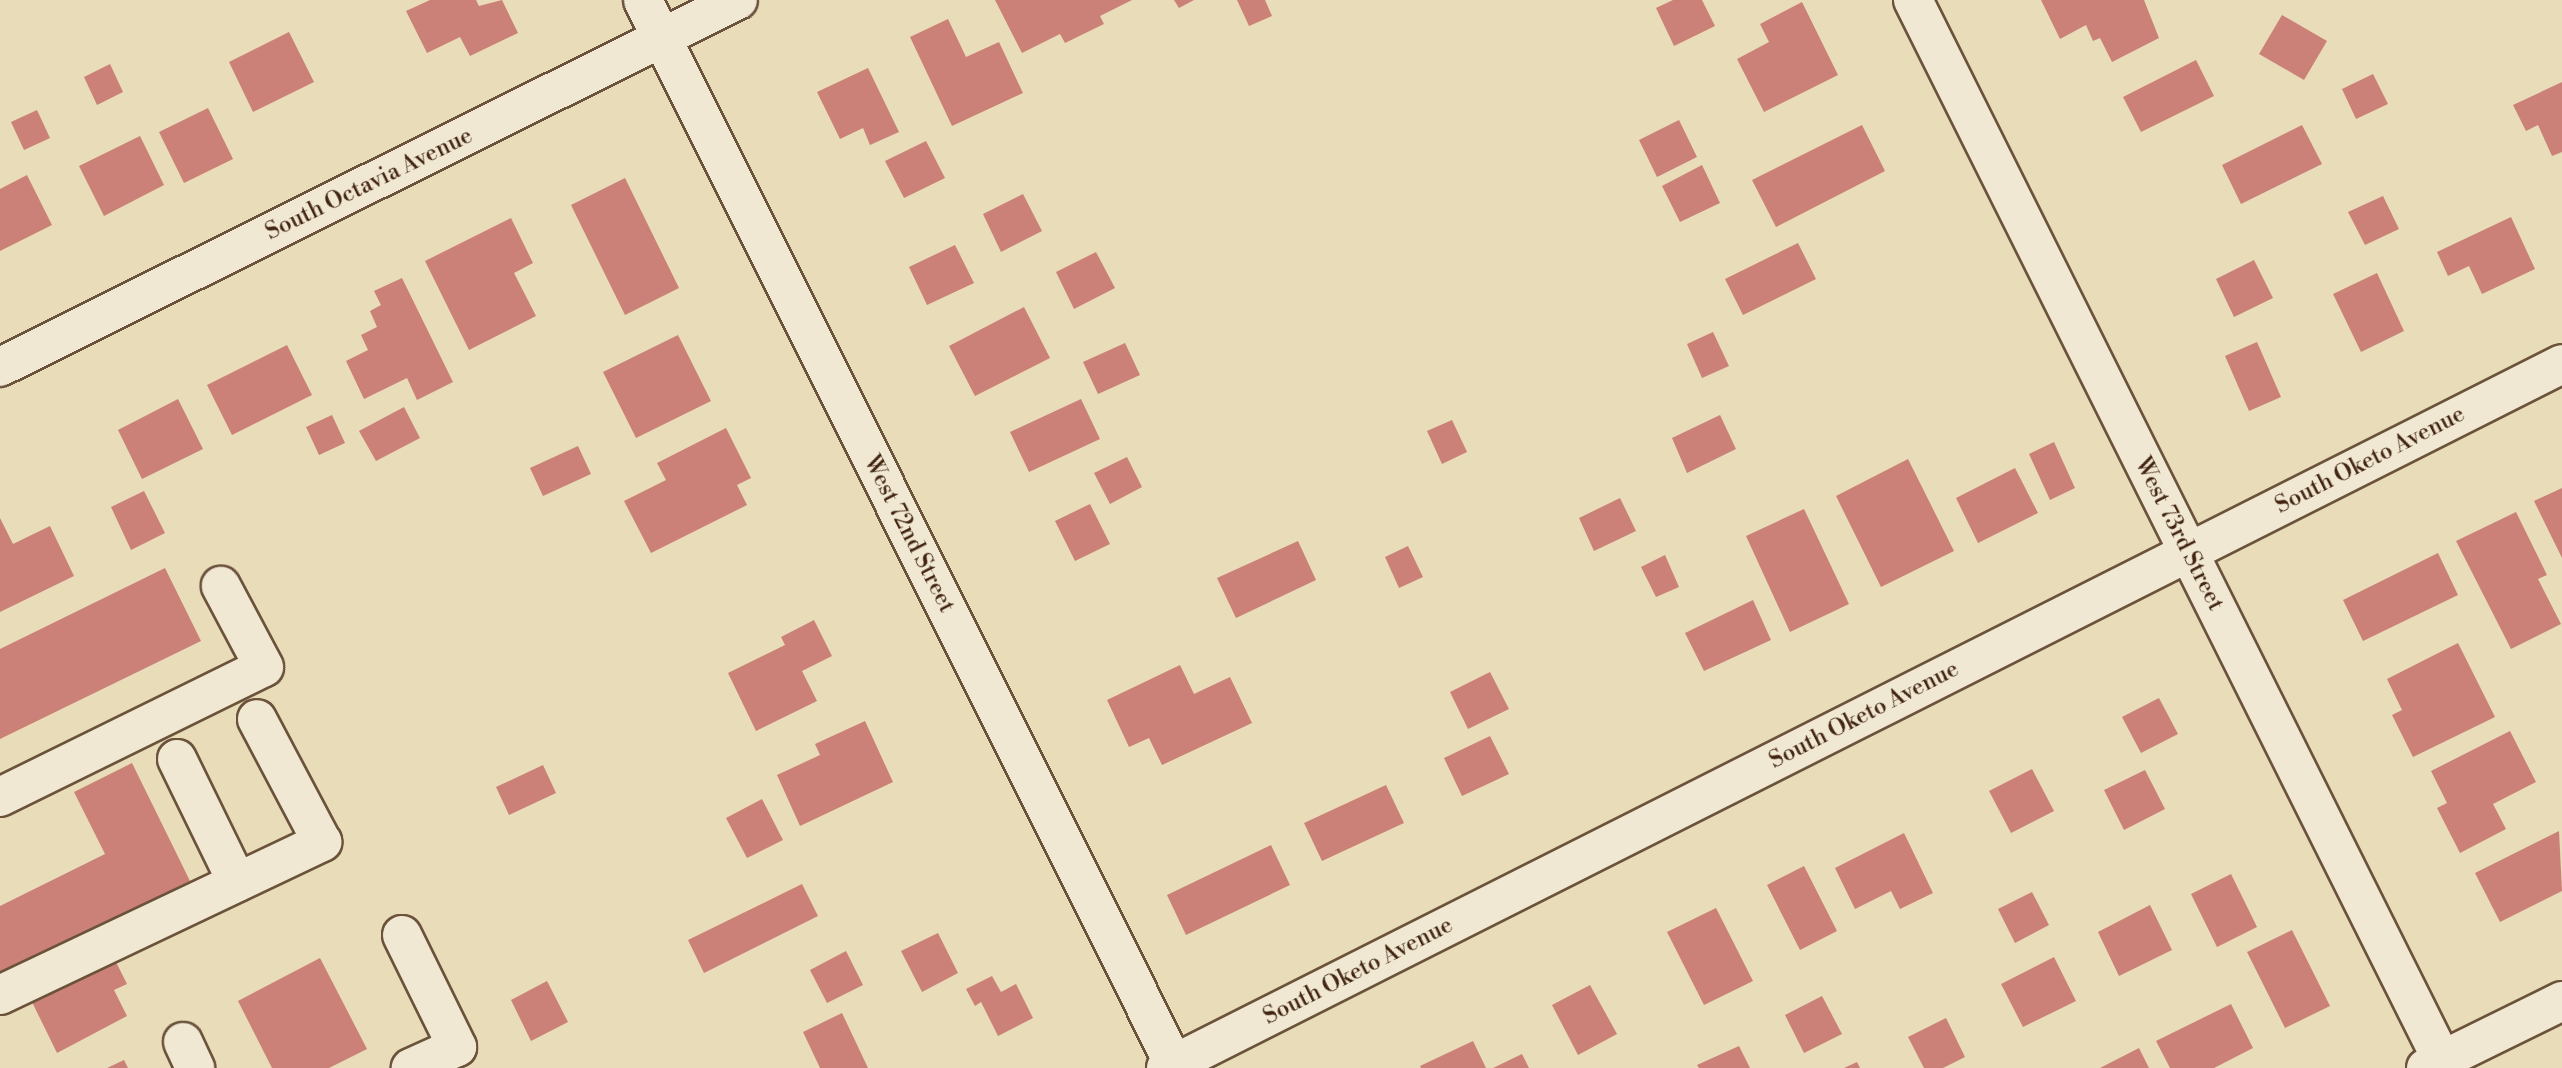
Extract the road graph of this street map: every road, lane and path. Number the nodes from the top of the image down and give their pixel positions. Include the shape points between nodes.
1 (643, 0) edge
2 (738, 0) edge
3 (1913, 0) edge
4 (662, 38) junction
5 (2562, 364) edge
6 (0, 367) edge
7 (2188, 552) junction
8 (221, 586) dead end
9 (257, 719) dead end
10 (177, 760) dead end
11 (0, 797) edge
12 (237, 882) junction
13 (402, 935) dead end
14 (0, 995) edge
15 (2562, 1001) edge
16 (2438, 1065) edge
17 (1172, 1067) edge
18 (411, 1068) edge

1 - 4 street, West 72nd Street
2 - 4 street, South Octavia Avenue
3 - 7 street, West 73rd Street
4 - 6 street, South Octavia Avenue
4 - 17 street, West 72nd Street
5 - 7 street, South Oketo Avenue
7 - 16 street, West 73rd Street
7 - 17 street, South Oketo Avenue
8 - 11 street via 264,667
9 - 12 street via 322,842
10 - 12 street
12 - 14 street
13 - 18 street via 457,1047
15 - 16 street

